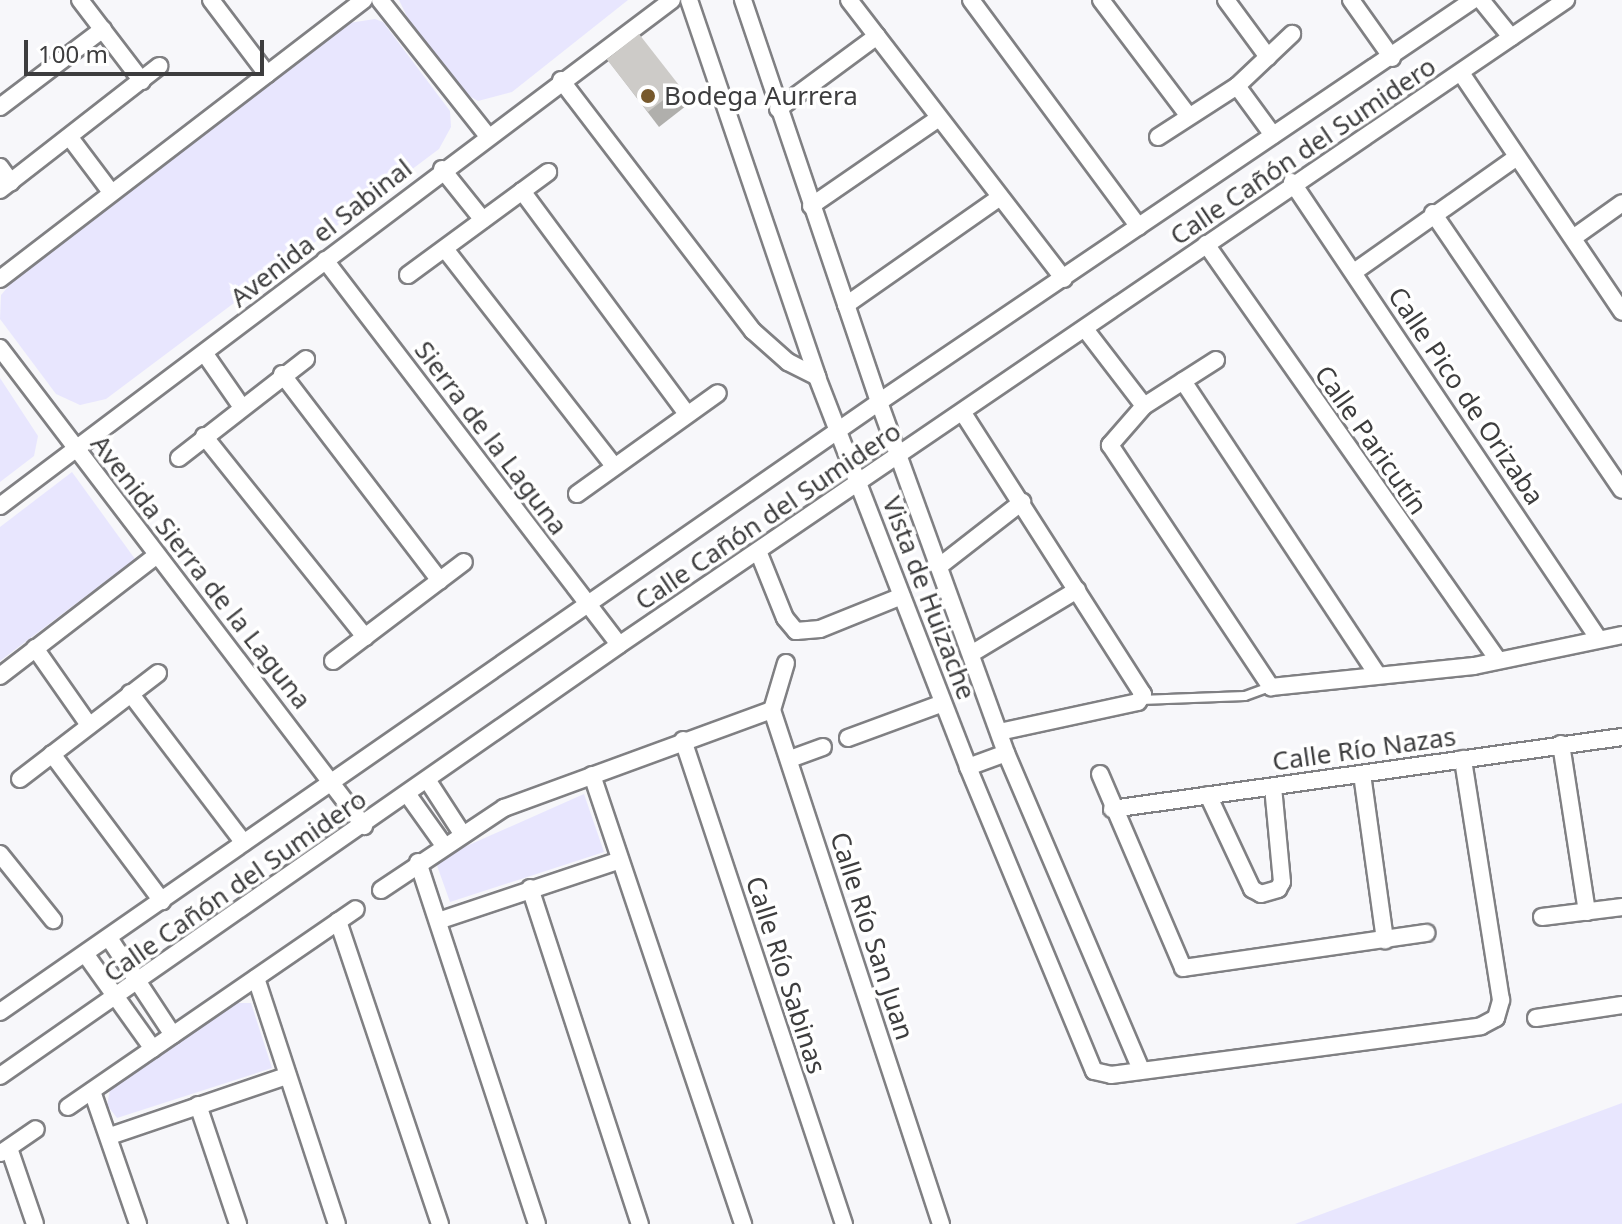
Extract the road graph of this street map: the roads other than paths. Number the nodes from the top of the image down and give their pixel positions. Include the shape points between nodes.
1 (80, 0) edge
2 (211, 0) edge
3 (364, 0) edge
4 (380, 0) edge
5 (672, 0) edge
6 (689, 0) edge
7 (743, 0) edge
8 (849, 0) edge
9 (971, 0) edge
10 (1101, 0) edge
11 (1226, 0) edge
12 (1351, 0) edge
13 (1473, 0) edge
14 (1481, 0) edge
15 (1566, 0) edge
16 (103, 29) junction
17 (1292, 34) dead end
18 (877, 36) junction
19 (1511, 37) junction
20 (1268, 57) junction
21 (1392, 58) junction
22 (159, 66) dead end
23 (1461, 73) junction
24 (267, 74) junction
25 (561, 80) junction
26 (142, 81) junction
27 (1237, 86) junction
28 (0, 107) edge
29 (778, 109) junction
30 (1188, 115) junction
31 (939, 118) junction
32 (487, 135) junction
33 (1273, 135) junction
34 (1158, 137) dead end
35 (71, 139) junction
36 (1517, 157) junction
37 (0, 167) edge
38 (442, 169) junction
39 (548, 172) dead end
40 (1292, 182) junction
41 (6, 186) edge
42 (522, 191) junction
43 (111, 192) junction
44 (999, 198) junction
45 (1622, 203) edge
46 (811, 206) junction
47 (1433, 213) junction
48 (483, 220) junction
49 (1139, 227) junction
50 (1573, 238) junction
51 (1206, 244) junction
52 (445, 249) junction
53 (325, 260) junction
54 (1354, 272) junction
55 (408, 275) dead end
56 (0, 279) edge
57 (1064, 279) junction
58 (846, 305) junction
59 (1622, 312) edge
60 (1085, 329) junction
61 (0, 348) edge
62 (205, 354) junction
63 (306, 359) dead end
64 (1216, 360) dead end
65 (282, 374) junction
66 (817, 377) junction
67 (1183, 381) junction
68 (718, 393) dead end
69 (879, 402) junction
70 (241, 406) junction
71 (1144, 406) junction
72 (686, 413) junction
73 (963, 413) junction
74 (839, 431) junction
75 (204, 436) junction
76 (75, 449) junction
77 (901, 455) junction
78 (179, 458) dead end
79 (613, 465) junction
80 (860, 483) junction
81 (1622, 490) edge
82 (577, 494) dead end
83 (1022, 502) junction
84 (0, 506) edge
85 (758, 551) junction
86 (157, 555) junction
87 (464, 562) dead end
88 (941, 565) junction
89 (440, 581) junction
90 (1077, 590) junction
91 (902, 596) junction
92 (588, 605) junction
93 (1622, 635) edge
94 (365, 637) junction
95 (1598, 638) junction
96 (619, 645) junction
97 (35, 648) junction
98 (971, 654) junction
99 (1498, 660) junction
100 (333, 661) dead end
101 (786, 663) dead end
102 (158, 673) dead end
103 (1376, 673) junction
104 (0, 676) edge
105 (1273, 688) junction
106 (130, 693) junction
107 (1142, 697) junction
108 (943, 703) junction
109 (772, 710) junction
110 (89, 725) junction
111 (999, 732) junction
112 (1622, 737) edge
113 (848, 738) dead end
114 (683, 740) junction
115 (1561, 744) junction
116 (823, 747) dead end
117 (1006, 753) junction
118 (52, 754) junction
119 (790, 759) junction
120 (1463, 759) junction
121 (968, 767) junction
122 (1100, 774) dead end
123 (1362, 774) junction
124 (592, 775) junction
125 (20, 779) dead end
126 (428, 781) junction
127 (332, 782) junction
128 (1273, 786) junction
129 (408, 795) junction
130 (1208, 795) junction
131 (1112, 809) junction
132 (364, 826) junction
133 (461, 832) junction
134 (244, 843) junction
135 (443, 844) junction
136 (0, 854) edge
137 (620, 860) junction
138 (418, 862) junction
139 (530, 888) junction
140 (381, 890) dead end
141 (162, 901) junction
142 (1622, 907) edge
143 (356, 909) dead end
144 (1587, 912) junction
145 (1542, 917) dead end
146 (53, 920) dead end
147 (338, 921) junction
148 (438, 921) junction
149 (1426, 933) dead end
150 (109, 938) junction
151 (1385, 940) junction
152 (86, 955) junction
153 (256, 978) junction
154 (138, 982) junction
155 (117, 998) junction
156 (1622, 1005) edge
157 (0, 1012) edge
158 (1536, 1018) dead end
159 (173, 1035) junction
160 (153, 1049) junction
161 (1141, 1070) junction
162 (0, 1076) edge
163 (286, 1076) junction
164 (92, 1091) junction
165 (198, 1105) junction
166 (68, 1107) dead end
167 (36, 1129) dead end
168 (110, 1136) junction
169 (5, 1151) edge
170 (35, 1224) edge
171 (138, 1224) edge
172 (238, 1224) edge
173 (337, 1224) edge
174 (440, 1224) edge
175 (537, 1224) edge
176 (640, 1224) edge
177 (743, 1224) edge
178 (844, 1224) edge
179 (941, 1224) edge

1 - 16 street
2 - 24 street
3 - 24 street
4 - 32 street
5 - 25 street, Avenida el Sabinal
6 - 66 street, Vista de Huizache
7 - 29 street, Vista de Huizache
8 - 18 street
9 - 49 street
10 - 30 street
11 - 20 street
12 - 21 street
13 - 21 street, Calle Cañón del Sumidero
14 - 19 street
15 - 19 street, Calle Cañón del Sumidero
16 - 26 street
16 - 28 street
17 - 20 street
18 - 29 street
18 - 31 street
19 - 23 street, Calle Cañón del Sumidero
20 - 27 street
21 - 33 street, Calle Cañón del Sumidero
22 - 26 street
23 - 36 street
23 - 40 street, Calle Cañón del Sumidero
24 - 43 street
25 - 32 street, Avenida el Sabinal
25 - 66 street via 753,331 788,362
26 - 35 street
27 - 30 street
27 - 33 street
29 - 46 street, Vista de Huizache
30 - 34 street
31 - 44 street
31 - 46 street
32 - 38 street, Avenida el Sabinal
33 - 49 street, Calle Cañón del Sumidero
35 - 41 street
35 - 43 street
36 - 47 street
36 - 50 street
37 - 41 street
38 - 48 street
38 - 53 street, Avenida el Sabinal
39 - 42 street
40 - 51 street, Calle Cañón del Sumidero
40 - 54 street, Calle Pico de Orizaba
42 - 48 street
42 - 72 street
43 - 56 street
44 - 57 street
44 - 58 street
45 - 50 street
46 - 58 street, Vista de Huizache
47 - 54 street
47 - 81 street
48 - 52 street
49 - 57 street, Calle Cañón del Sumidero
50 - 59 street
51 - 60 street, Calle Cañón del Sumidero
51 - 99 street, Calle Paricutín
52 - 55 street
52 - 79 street
53 - 62 street, Avenida el Sabinal
53 - 92 street, Sierra de la Laguna
54 - 95 street, Calle Pico de Orizaba
57 - 69 street, Calle Cañón del Sumidero
58 - 69 street, Vista de Huizache
60 - 71 street
60 - 73 street, Calle Cañón del Sumidero
61 - 76 street, Avenida Sierra de la Laguna
62 - 70 street
62 - 76 street, Avenida el Sabinal
63 - 65 street
64 - 67 street
65 - 70 street
65 - 89 street
66 - 74 street, Vista de Huizache
67 - 71 street
67 - 103 street
68 - 72 street
69 - 74 street, Calle Cañón del Sumidero
69 - 77 street, Vista de Huizache
70 - 75 street
71 - 105 street via 1117,432 1112,451
72 - 79 street
73 - 77 street, Calle Cañón del Sumidero
73 - 83 street
74 - 80 street, Vista de Huizache
74 - 92 street, Calle Cañón del Sumidero
75 - 78 street
75 - 94 street
76 - 84 street, Avenida el Sabinal
76 - 86 street, Avenida Sierra de la Laguna
77 - 80 street, Calle Cañón del Sumidero
77 - 88 street, Vista de Huizache
79 - 82 street
80 - 85 street, Calle Cañón del Sumidero
80 - 91 street, Vista de Huizache
83 - 88 street
83 - 90 street
85 - 91 street via 791,627 806,633
85 - 96 street, Calle Cañón del Sumidero
86 - 97 street
86 - 127 street, Avenida Sierra de la Laguna
87 - 89 street
88 - 98 street, Vista de Huizache
89 - 94 street
90 - 98 street
90 - 107 street
91 - 108 street, Vista de Huizache
92 - 96 street, Sierra de la Laguna
92 - 127 street, Calle Cañón del Sumidero
93 - 95 street
94 - 100 street
95 - 99 street
96 - 126 street, Calle Cañón del Sumidero
97 - 104 street
97 - 110 street
98 - 111 street, Vista de Huizache
99 - 103 street
101 - 109 street
102 - 106 street
103 - 105 street
105 - 107 lane via 1245,696
106 - 110 street
106 - 134 street
107 - 111 street
108 - 113 street
108 - 121 street, Vista de Huizache
109 - 114 street
109 - 119 street, Calle Río San Juan
110 - 118 street
111 - 117 street, Vista de Huizache
112 - 115 street, Calle Río Nazas
114 - 124 street
114 - 178 street, Calle Río Sabinas
115 - 120 street, Calle Río Nazas
115 - 144 street
116 - 119 street
117 - 121 street
117 - 161 street, Vista de Huizache
118 - 125 street
118 - 141 street
119 - 179 street, Calle Río San Juan
120 - 123 street, Calle Río Nazas
120 - 161 street via 1501,1000 1496,1018 1481,1026
121 - 161 street, Vista de Huizache via 1094,1071 1105,1075
122 - 131 street
123 - 128 street, Calle Río Nazas
123 - 151 street
124 - 133 street via 504,808
124 - 137 street
126 - 129 street, Calle Cañón del Sumidero
126 - 133 street
127 - 132 street, Avenida Sierra de la Laguna
127 - 134 street, Calle Cañón del Sumidero
128 - 130 street, Calle Río Nazas
128 - 130 street via 1282,882 1278,889 1261,894 1252,889
129 - 132 street, Calle Cañón del Sumidero
129 - 135 street
130 - 131 street, Calle Río Nazas
131 - 151 street via 1183,968
132 - 154 street, Calle Cañón del Sumidero
133 - 135 street
134 - 141 street, Calle Cañón del Sumidero
135 - 138 street
136 - 146 street
137 - 139 street
137 - 177 street
138 - 140 street
138 - 148 street
139 - 148 street
139 - 176 street
141 - 150 street, Calle Cañón del Sumidero
142 - 144 street
143 - 147 street
144 - 145 street
147 - 153 street
147 - 174 street
148 - 175 street
149 - 151 street
150 - 152 street, Calle Cañón del Sumidero
150 - 154 street
152 - 155 street
152 - 157 street, Calle Cañón del Sumidero
153 - 159 street
153 - 163 street
154 - 155 street, Calle Cañón del Sumidero
154 - 159 street
155 - 160 street
155 - 162 street, Calle Cañón del Sumidero
156 - 158 street
159 - 160 street
160 - 164 street
163 - 165 street
163 - 173 street
164 - 166 street
164 - 168 street
165 - 168 street
165 - 172 street
167 - 169 street
168 - 171 street
169 - 170 street

